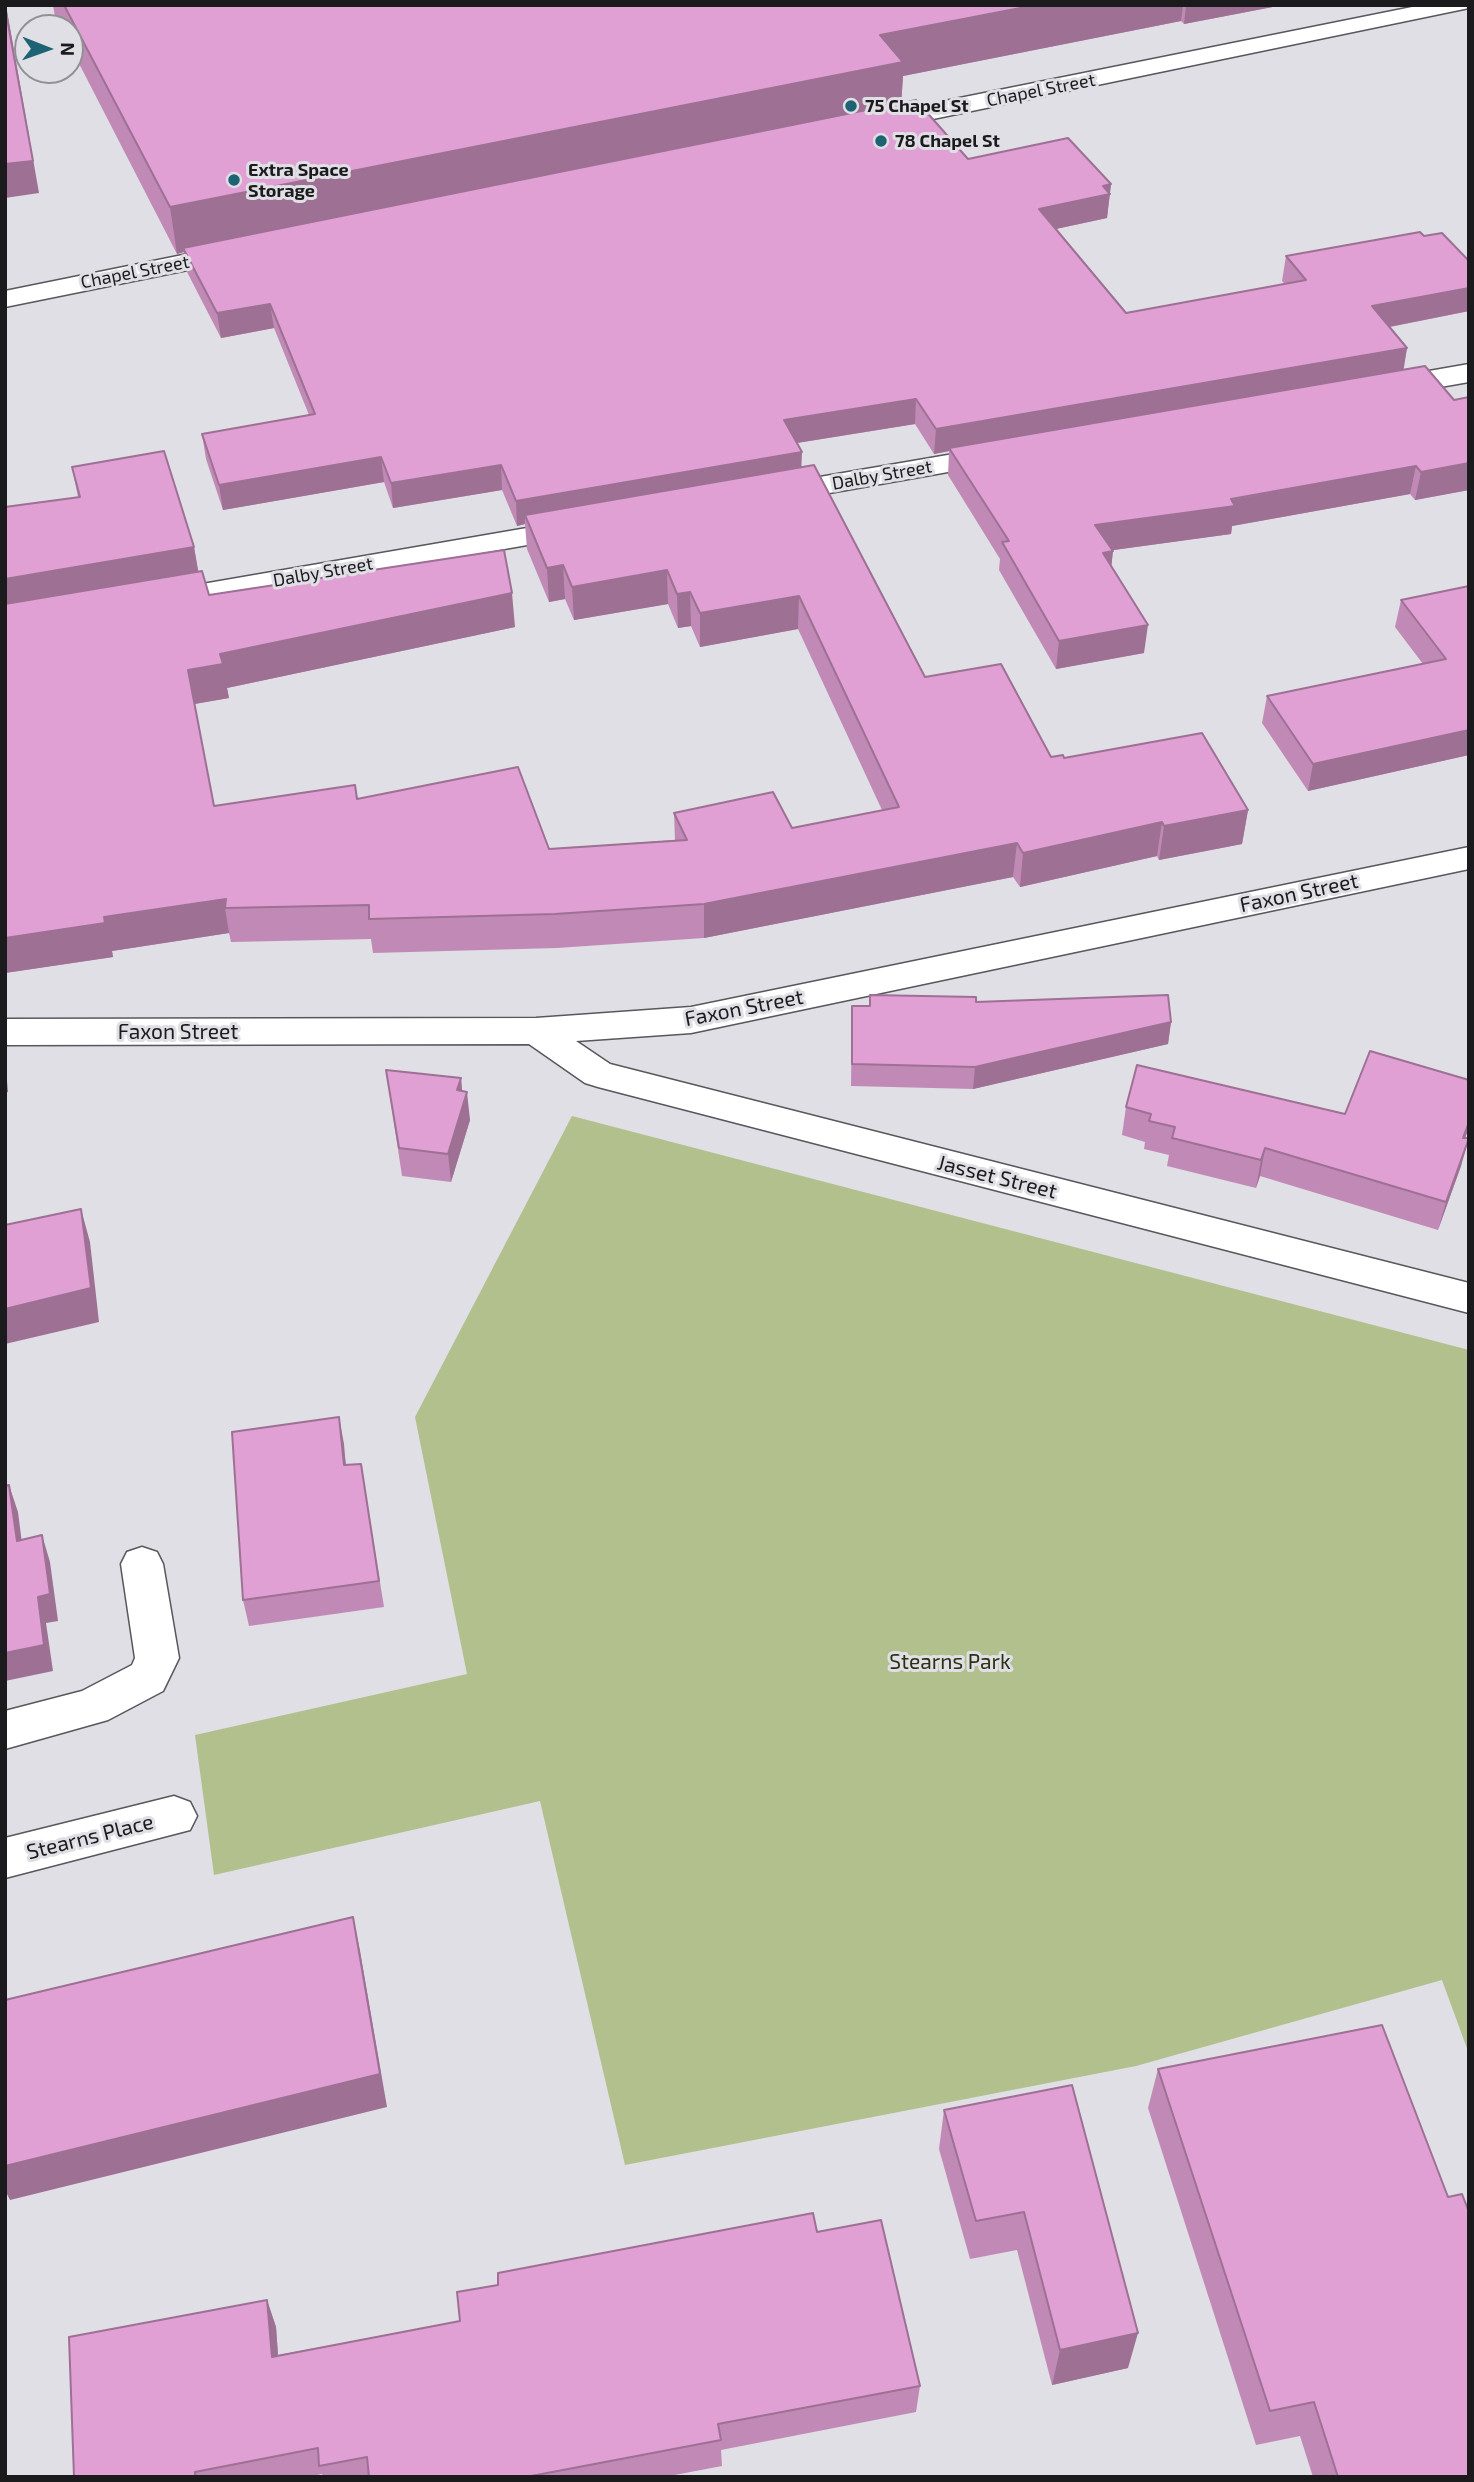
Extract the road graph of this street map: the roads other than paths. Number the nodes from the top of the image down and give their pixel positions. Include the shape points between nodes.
1 (1459, 5) edge
2 (855, 128) edge
3 (266, 246) edge
4 (5, 299) edge
5 (1469, 373) edge
6 (1359, 392) edge
7 (1031, 449) edge
8 (744, 499) edge
9 (607, 523) edge
10 (128, 606) edge
11 (1469, 858) edge
12 (536, 1031) junction
13 (5, 1032) edge
14 (1469, 1298) edge
15 (142, 1564) dead end
16 (5, 1730) edge
17 (174, 1816) dead end
18 (5, 1858) edge

1 - 2 street, Chapel Street
3 - 4 street, Chapel Street
5 - 6 street
7 - 8 street, Dalby Street
9 - 10 street, Dalby Street
11 - 12 street, Faxon Street via 691,1020
12 - 13 street, Faxon Street
12 - 14 street, Jasset Street via 598,1074
15 - 16 street via 157,1658 148,1678 92,1707
17 - 18 street, Stearns Place

